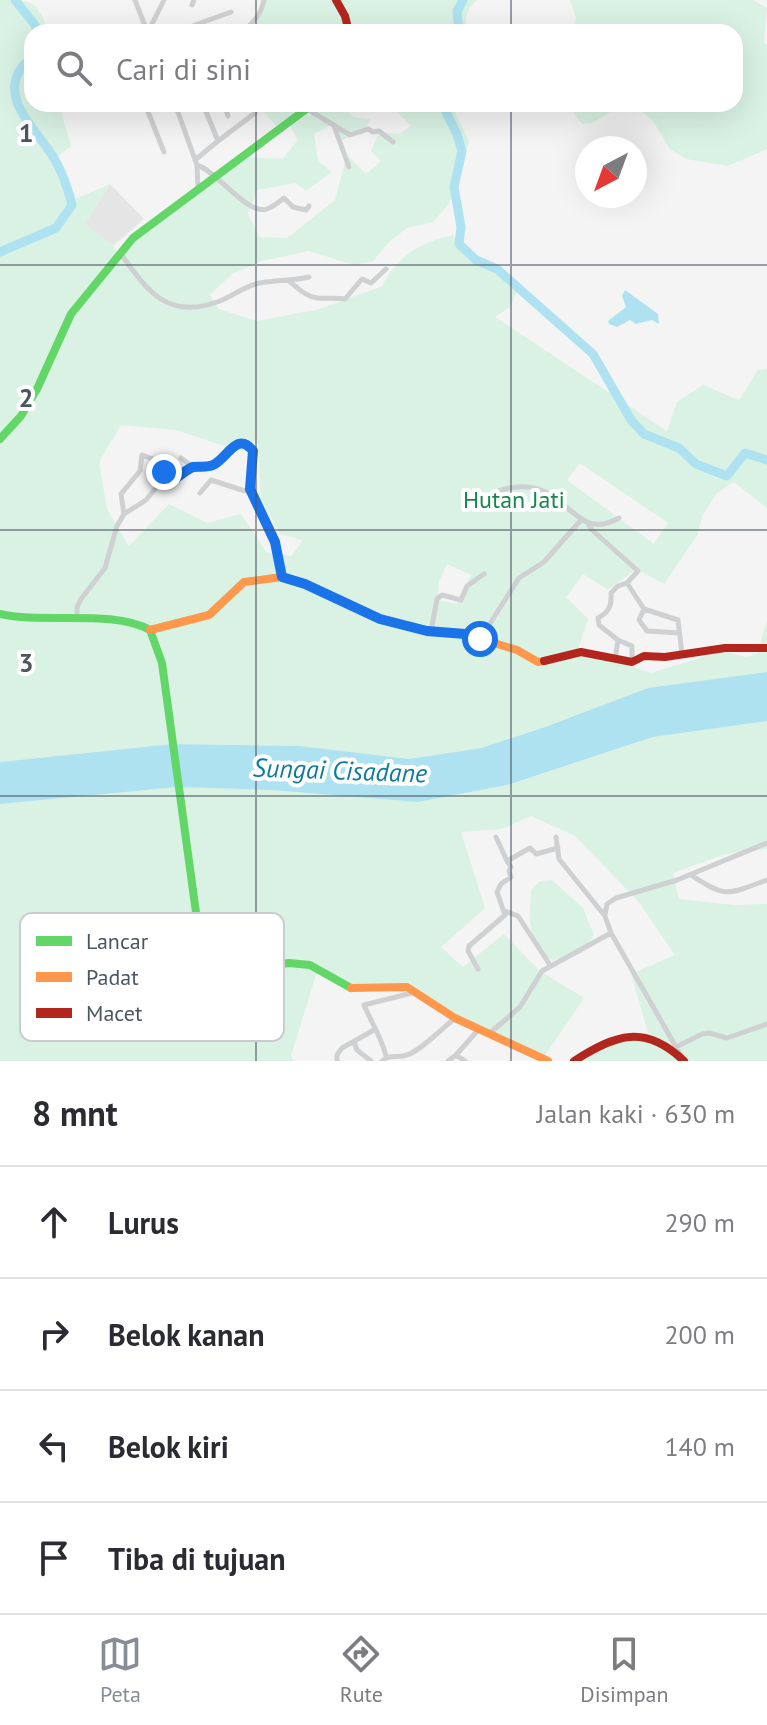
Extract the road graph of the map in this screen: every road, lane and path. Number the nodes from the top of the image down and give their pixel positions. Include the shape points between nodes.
1 (135, 0) edge
2 (164, 0) edge
3 (264, 0) edge
4 (336, 0) edge
5 (231, 12) dead end
6 (145, 24) edge
7 (152, 24) edge
8 (198, 24) edge
9 (252, 24) edge
10 (347, 24) edge
11 (148, 112) edge
12 (178, 112) edge
13 (206, 112) edge
14 (228, 112) edge
15 (303, 112) edge
16 (317, 112) edge
17 (255, 113) dead end
18 (228, 116) dead end
19 (334, 125) junction
20 (218, 141) junction
21 (393, 142) dead end
22 (164, 152) dead end
23 (196, 163) junction
24 (349, 167) dead end
25 (216, 176) junction
26 (198, 189) junction
27 (309, 206) dead end
28 (120, 253) junction
29 (386, 269) dead end
30 (309, 277) dead end
31 (289, 282) junction
32 (0, 439) edge
33 (181, 458) dead end
34 (193, 467) junction
35 (167, 477) junction
36 (250, 489) junction
37 (200, 493) dead end
38 (468, 507) dead end
39 (124, 514) junction
40 (619, 518) dead end
41 (581, 520) junction
42 (588, 523) junction
43 (484, 574) dead end
44 (282, 577) junction
45 (627, 583) junction
46 (644, 609) junction
47 (0, 614) edge
48 (77, 618) junction
49 (150, 630) junction
50 (431, 631) junction
51 (679, 633) junction
52 (480, 639) junction
53 (618, 640) junction
54 (767, 648) edge
55 (682, 655) junction
56 (615, 660) junction
57 (632, 662) junction
58 (496, 837) dead end
59 (556, 837) dead end
60 (767, 843) edge
61 (558, 848) junction
62 (507, 861) junction
63 (691, 875) junction
64 (767, 880) edge
65 (505, 911) junction
66 (196, 913) edge
67 (605, 916) junction
68 (611, 933) junction
69 (284, 964) edge
70 (550, 965) junction
71 (478, 969) dead end
72 (416, 991) junction
73 (455, 1018) junction
74 (767, 1024) edge
75 (479, 1029) junction
76 (374, 1030) junction
77 (489, 1033) junction
78 (354, 1042) junction
79 (676, 1047) junction
80 (456, 1055) junction
81 (411, 1058) edge
82 (384, 1059) edge
83 (683, 1060) edge
84 (337, 1061) edge
85 (371, 1061) edge
86 (448, 1061) edge
87 (465, 1061) edge
88 (548, 1061) edge
89 (574, 1061) edge

1 - 6 street
2 - 7 street
3 - 9 street
4 - 10 street
5 - 8 street
11 - 22 street
12 - 23 street
13 - 20 street
14 - 18 street
15 - 25 street
16 - 19 street
17 - 20 street
19 - 21 street via 350,135 379,131
19 - 24 street
20 - 23 street
23 - 25 street
23 - 26 street
25 - 26 street
25 - 27 street via 257,209 268,209 284,198 299,210
26 - 28 street
28 - 31 street via 149,292 182,307 220,301 259,283
28 - 32 street via 71,314 37,389
29 - 31 street via 371,283 362,279 345,299 306,295
30 - 31 street
33 - 34 street
34 - 35 street via 175,480
34 - 36 street via 214,465 230,448 248,445 253,451
35 - 39 street
35 - 39 street via 153,459 142,455 140,471 121,494
36 - 37 street via 211,480
36 - 44 street via 275,542
38 - 41 street via 501,488 539,489
39 - 48 street via 105,568 81,599
40 - 42 street via 603,525
41 - 42 street
41 - 52 street via 544,562 519,578
42 - 45 street via 638,571
43 - 50 street via 467,586 461,600 442,595 437,599
44 - 49 street via 244,582 209,615
44 - 50 street via 380,619
45 - 46 street
45 - 53 street via 611,593 612,604 598,618
46 - 51 street via 678,620
46 - 51 street via 639,620 647,631
47 - 48 street via 37,620
48 - 49 street
49 - 66 street via 162,663
50 - 52 street
51 - 55 street
52 - 56 street via 538,662 581,652
53 - 56 street
53 - 57 street via 632,646
54 - 55 street
55 - 57 street via 644,656
56 - 57 street
58 - 62 street
59 - 61 street
60 - 63 street
61 - 62 street via 536,854 530,848
61 - 67 street via 559,859
62 - 65 street via 511,877 497,892
63 - 64 street via 714,891 732,892
63 - 67 street via 616,898 607,904
65 - 70 street via 518,916
65 - 71 street via 469,946
67 - 68 street
68 - 70 street
68 - 79 street
69 - 72 street via 310,965 353,989 401,986
70 - 77 street via 535,979 520,1007
72 - 73 street
72 - 76 street via 364,1005
73 - 75 street
73 - 81 street
74 - 79 street via 727,1038 702,1034
75 - 77 street
75 - 80 street
76 - 78 street
76 - 82 street via 385,1046
77 - 88 street
78 - 84 street via 342,1048
78 - 85 street
79 - 83 street
80 - 86 street
80 - 87 street
81 - 82 street
83 - 89 street via 660,1040 631,1035

